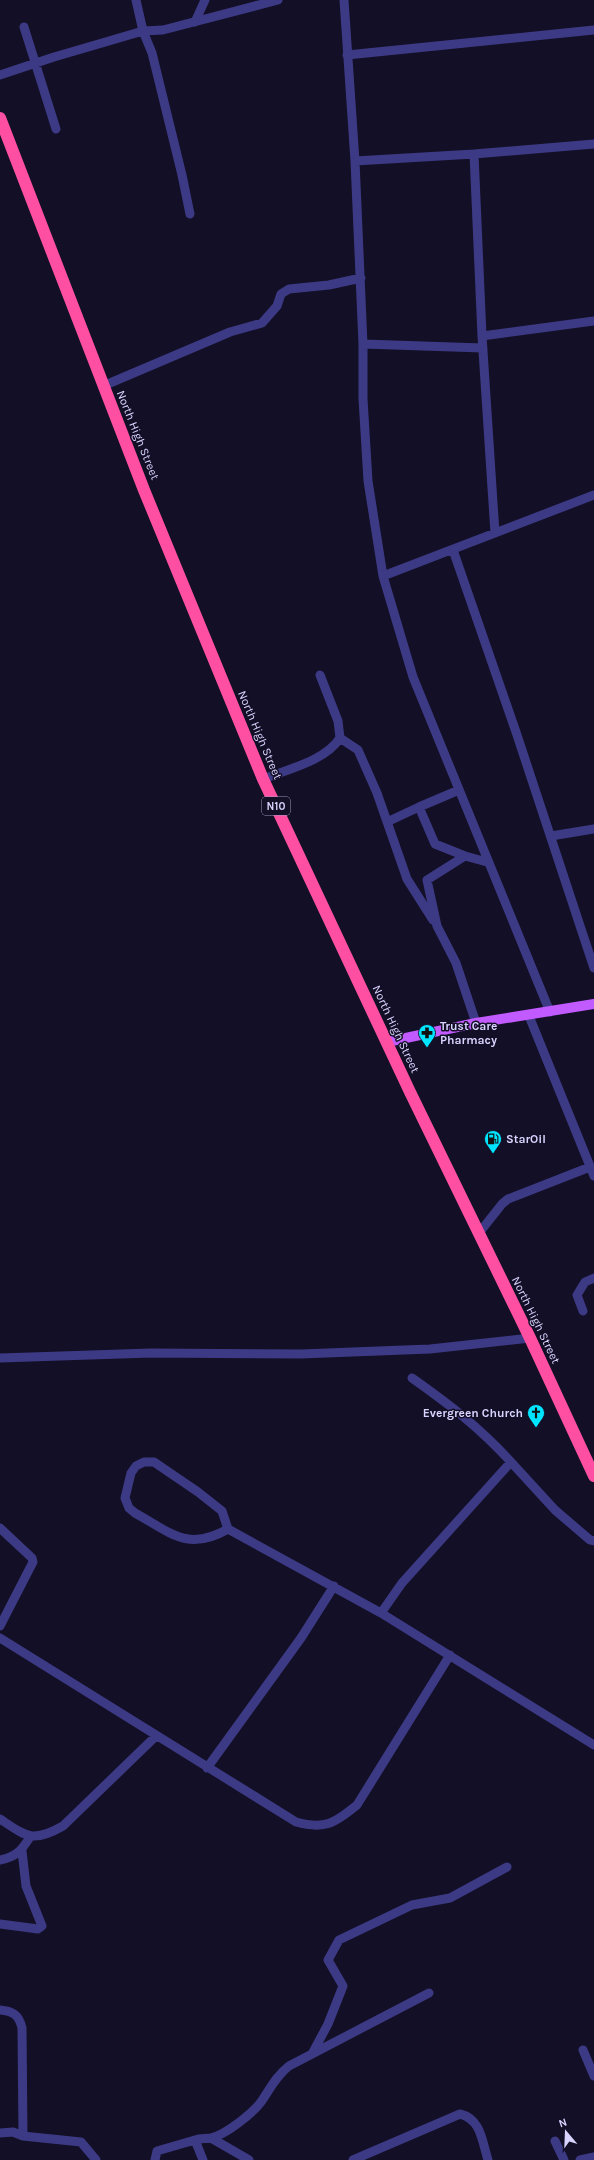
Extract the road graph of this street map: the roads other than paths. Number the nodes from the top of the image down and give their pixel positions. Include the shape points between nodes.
1 (136, 0) edge
2 (204, 0) edge
3 (278, 0) edge
4 (344, 0) edge
5 (195, 22) junction
6 (24, 27) dead end
7 (594, 30) edge
8 (143, 31) junction
9 (347, 55) junction
10 (34, 64) junction
11 (0, 75) edge
12 (0, 118) edge
13 (56, 129) dead end
14 (594, 144) edge
15 (474, 154) junction
16 (355, 161) junction
17 (190, 214) dead end
18 (361, 278) junction
19 (594, 321) edge
20 (482, 336) junction
21 (363, 344) junction
22 (483, 348) junction
23 (103, 386) junction
24 (594, 495) edge
25 (495, 533) junction
26 (453, 550) junction
27 (382, 576) junction
28 (320, 675) dead end
29 (340, 738) junction
30 (263, 779) junction
31 (459, 790) junction
32 (419, 807) junction
33 (387, 822) junction
34 (594, 829) edge
35 (551, 836) junction
36 (465, 856) junction
37 (487, 862) junction
38 (437, 926) junction
39 (594, 968) edge
40 (594, 1004) edge
41 (550, 1012) junction
42 (529, 1016) junction
43 (476, 1023) junction
44 (387, 1042) junction
45 (592, 1171) edge
46 (479, 1234) junction
47 (594, 1278) edge
48 (583, 1311) dead end
49 (530, 1338) junction
50 (0, 1358) edge
51 (412, 1378) dead end
52 (511, 1462) junction
53 (594, 1476) edge
54 (0, 1528) edge
55 (228, 1529) junction
56 (594, 1541) edge
57 (334, 1586) junction
58 (381, 1613) junction
59 (0, 1626) edge
60 (0, 1638) edge
61 (450, 1655) junction
62 (156, 1736) junction
63 (594, 1745) edge
64 (207, 1768) junction
65 (0, 1819) edge
66 (30, 1836) junction
67 (22, 1850) junction
68 (0, 1860) edge
69 (507, 1867) dead end
70 (0, 1924) edge
71 (429, 1993) dead end
72 (0, 2010) edge
73 (583, 2050) dead end
74 (312, 2054) junction
75 (594, 2076) edge
76 (0, 2133) edge
77 (23, 2136) junction
78 (211, 2138) junction
79 (196, 2140) junction
80 (555, 2141) dead end
81 (594, 2157) edge
82 (96, 2160) edge
83 (155, 2160) edge
84 (203, 2160) edge
85 (248, 2160) edge
86 (353, 2160) edge
87 (488, 2160) edge
88 (564, 2160) edge
89 (580, 2160) edge

1 - 8 street
2 - 5 street
3 - 5 street
4 - 9 street
5 - 8 street via 163,30
6 - 10 street
7 - 9 street
8 - 10 street
8 - 17 street via 152,53
9 - 16 street
10 - 11 street
10 - 13 street
12 - 23 highway, North High Street / N10
14 - 15 street
15 - 16 street
15 - 20 street
16 - 18 street
18 - 21 street
18 - 23 street via 329,285 289,289 281,294 277,306 262,323 230,332
19 - 20 street
20 - 22 street
21 - 22 street
21 - 27 street via 363,399 368,481
22 - 25 street
23 - 30 highway, North High Street / N10
24 - 25 street
25 - 26 street
26 - 27 street
26 - 35 street
27 - 31 street via 413,677
28 - 29 street via 338,721
29 - 30 street via 336,744 310,761
29 - 33 street via 358,750
30 - 44 highway, North High Street / N10
31 - 32 street
31 - 37 street
32 - 33 street
32 - 36 street via 435,844
33 - 38 street via 407,879
34 - 35 street
35 - 39 street
36 - 37 street
36 - 38 street via 427,880
37 - 41 street
38 - 43 street via 456,963
40 - 41 main road
41 - 42 main road
42 - 43 main road
42 - 45 street
43 - 44 main road
44 - 46 highway, North High Street / N10
45 - 46 street via 508,1198
46 - 49 highway, North High Street / N10
47 - 48 street via 586,1282 577,1295
49 - 50 street via 430,1349
49 - 53 highway, North High Street / N10
51 - 52 street via 465,1416
52 - 56 street via 556,1510
52 - 58 street via 402,1583
54 - 59 street via 34,1562
55 - 55 street via 214,1537 198,1541 186,1540 135,1513 129,1508 125,1498 131,1473 136,1466 144,1462 154,1462 222,1511
55 - 57 street
57 - 58 street
57 - 64 street via 301,1638
58 - 61 street
60 - 62 street
61 - 63 street
61 - 64 street via 358,1805 338,1820 313,1826 296,1822
62 - 64 street
62 - 66 street via 63,1826 46,1836
65 - 66 street
66 - 67 street
67 - 68 street via 12,1858
67 - 70 street via 26,1886 42,1926 30,1929
69 - 74 street via 450,1898 412,1905 339,1940 328,1960 343,1986 328,2024
71 - 74 street
72 - 77 street via 16,2014 22,2028
73 - 75 street
74 - 78 street via 280,2073 251,2114
76 - 77 street via 13,2132
77 - 82 street via 81,2142
78 - 79 street via 203,2137
78 - 85 street
79 - 83 street via 157,2151
79 - 84 street
80 - 88 street
81 - 89 street
86 - 87 street via 460,2114 470,2116 477,2125

